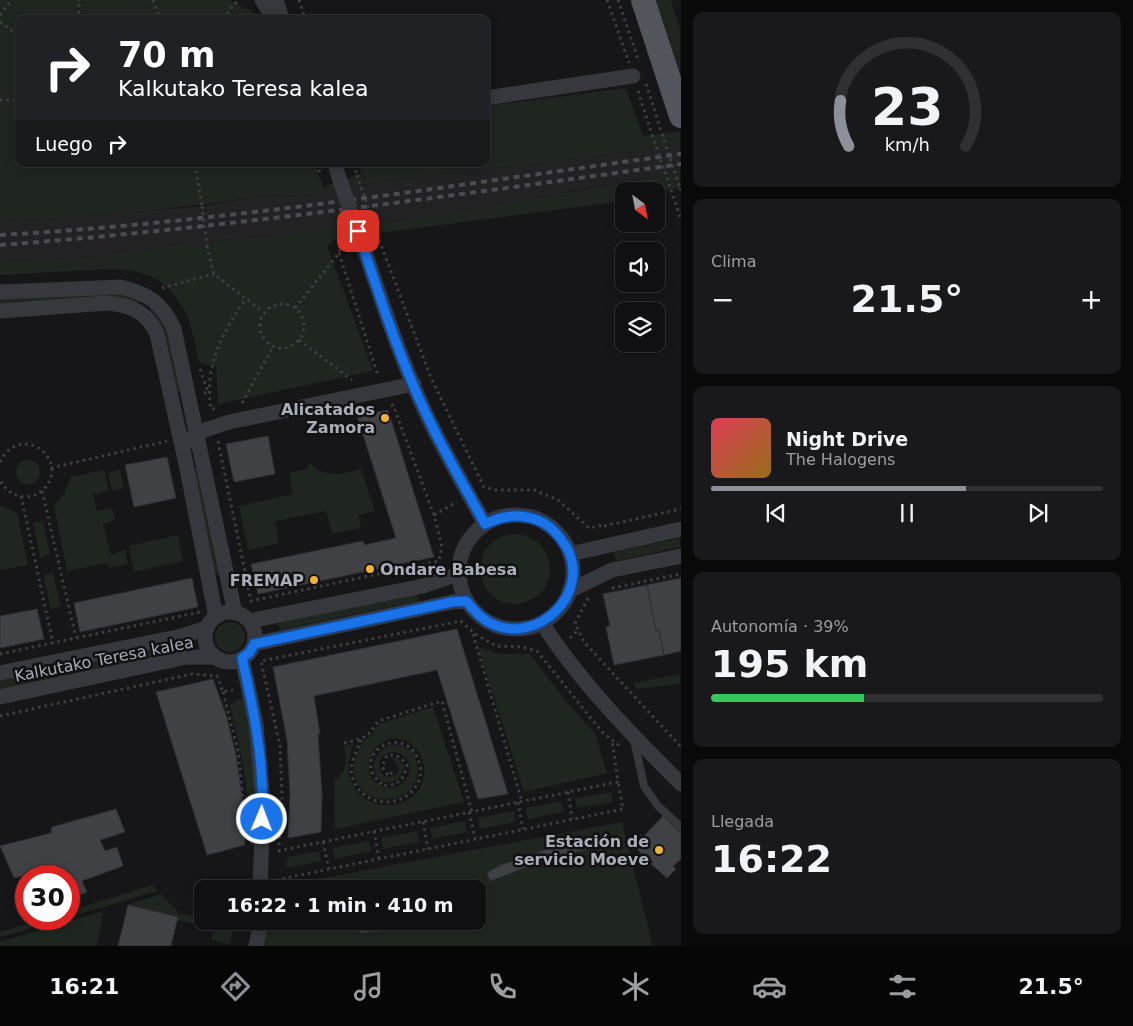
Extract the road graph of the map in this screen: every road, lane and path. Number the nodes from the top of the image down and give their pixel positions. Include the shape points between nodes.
1 (11, 0) edge
2 (79, 0) edge
3 (153, 0) edge
4 (238, 0) edge
5 (262, 0) edge
6 (276, 0) edge
7 (299, 0) edge
8 (607, 0) edge
9 (643, 0) edge
10 (0, 15) edge
11 (77, 15) edge
12 (159, 15) edge
13 (226, 15) edge
14 (271, 15) edge
15 (281, 15) edge
16 (304, 15) edge
17 (0, 22) edge
18 (15, 31) edge
19 (633, 76) junction
20 (490, 97) edge
21 (0, 100) edge
22 (15, 101) edge
23 (680, 116) edge
24 (662, 134) dead end
25 (196, 167) edge
26 (335, 167) edge
27 (355, 167) edge
28 (680, 190) edge
29 (371, 217) dead end
30 (680, 220) edge
31 (374, 225) dead end
32 (342, 236) dead end
33 (338, 253) junction
34 (214, 274) junction
35 (0, 292) edge
36 (154, 293) junction
37 (246, 298) junction
38 (295, 308) junction
39 (0, 311) edge
40 (264, 312) junction
41 (300, 340) junction
42 (272, 347) junction
43 (352, 380) dead end
44 (414, 384) junction
45 (380, 390) junction
46 (242, 404) dead end
47 (211, 410) dead end
48 (166, 433) dead end
49 (196, 433) junction
50 (226, 440) dead end
51 (183, 450) junction
52 (0, 462) edge
53 (52, 468) junction
54 (0, 480) edge
55 (42, 491) junction
56 (20, 496) junction
57 (485, 524) junction
58 (604, 525) dead end
59 (680, 530) edge
60 (570, 554) junction
61 (680, 556) edge
62 (459, 574) junction
63 (680, 574) edge
64 (611, 589) dead end
65 (569, 591) junction
66 (596, 595) dead end
67 (466, 601) junction
68 (235, 613) junction
69 (178, 617) dead end
70 (249, 621) junction
71 (211, 623) junction
72 (542, 623) junction
73 (473, 633) junction
74 (76, 638) junction
75 (53, 643) junction
76 (254, 644) junction
77 (0, 654) edge
78 (216, 658) junction
79 (242, 658) junction
80 (0, 673) edge
81 (266, 683) junction
82 (249, 687) junction
83 (223, 692) junction
84 (0, 697) edge
85 (0, 716) edge
86 (633, 736) junction
87 (361, 740) junction
88 (344, 743) dead end
89 (680, 747) edge
90 (394, 770) dead end
91 (618, 782) junction
92 (680, 784) edge
93 (568, 792) junction
94 (520, 802) junction
95 (471, 812) junction
96 (572, 820) junction
97 (422, 822) junction
98 (246, 824) dead end
99 (680, 827) edge
100 (523, 829) junction
101 (374, 832) junction
102 (475, 839) junction
103 (323, 842) junction
104 (428, 849) junction
105 (379, 859) junction
106 (328, 869) junction
107 (259, 880) edge
108 (283, 880) edge
109 (259, 930) edge
110 (256, 946) edge

1 - 10 path
2 - 11 path
3 - 12 path
4 - 13 path
5 - 14 street
6 - 15 street
7 - 16 path
8 - 19 path
9 - 23 main road
17 - 18 path
19 - 20 street
19 - 30 path, bridge
21 - 22 path
24 - 28 path, bridge
25 - 34 path, bridge
26 - 44 street, bridge
27 - 29 path, bridge
31 - 58 path via 430,378 484,487 534,490 558,500 588,528
32 - 33 path
33 - 38 path
33 - 45 path via 378,373
34 - 36 path
34 - 37 path
35 - 36 street via 121,287
36 - 49 street via 174,328
37 - 40 path
37 - 47 path via 225,330 215,355 208,392
38 - 40 path via 282,303
38 - 41 path via 303,321
39 - 51 street via 107,303 124,304 139,312 157,334
40 - 42 path via 260,324 262,334
41 - 42 path via 280,349
41 - 43 path
42 - 46 path
44 - 45 street
44 - 57 street via 434,430
45 - 49 street via 229,422
45 - 50 path via 383,407 393,405 434,515 442,547 439,561 251,601 217,442
48 - 53 path via 168,440
49 - 51 street
49 - 68 street
51 - 71 street
52 - 53 path via 10,448 28,444 44,452
53 - 55 path
54 - 56 path via 8,491
55 - 56 path via 28,497
55 - 74 path
56 - 75 path
57 - 60 street via 501,517 535,518 562,538
57 - 62 street via 465,546
59 - 60 street
60 - 65 street via 573,572
61 - 65 street via 612,570
62 - 67 street
62 - 70 street via 423,586
63 - 64 path
65 - 72 street via 558,609
66 - 89 path via 588,598 575,623 584,642
67 - 72 street via 492,624 526,628
67 - 76 street
68 - 70 street
68 - 71 street via 222,614
69 - 74 path
70 - 76 street via 255,636
71 - 78 street via 205,641
71 - 80 street, Kalkutako Teresa kalea via 182,636
72 - 86 street
73 - 81 path via 461,621 261,661
73 - 91 path via 496,646 522,647 537,652 602,732 612,739
73 - 94 path
74 - 75 path
75 - 77 path
76 - 79 street
78 - 79 street via 234,662
78 - 84 street, Kalkutako Teresa kalea via 187,658
79 - 82 street
81 - 82 path
81 - 103 path via 280,746 282,798 278,851
82 - 83 path
82 - 107 street via 263,802
83 - 85 path via 217,676 192,674
83 - 98 path via 238,750
86 - 92 street
86 - 99 lane via 644,786 658,806
87 - 88 path
87 - 90 path via 352,763 352,777 362,794 377,802 395,802 409,794 418,783 421,771 414,750 401,743 389,742 377,750 371,760 372,774 383,786 396,784 404,776 407,766 404,759 387,755 382,767 389,776
87 - 95 path via 378,721 442,701
91 - 93 path
91 - 96 path via 623,809
93 - 94 path
93 - 96 path
94 - 95 path
94 - 100 path
95 - 97 path
95 - 102 path
96 - 100 path
97 - 101 path
97 - 104 path
100 - 102 path
101 - 103 path
101 - 105 path
102 - 104 path
103 - 106 path
104 - 105 path
105 - 106 path
106 - 108 path
109 - 110 street

